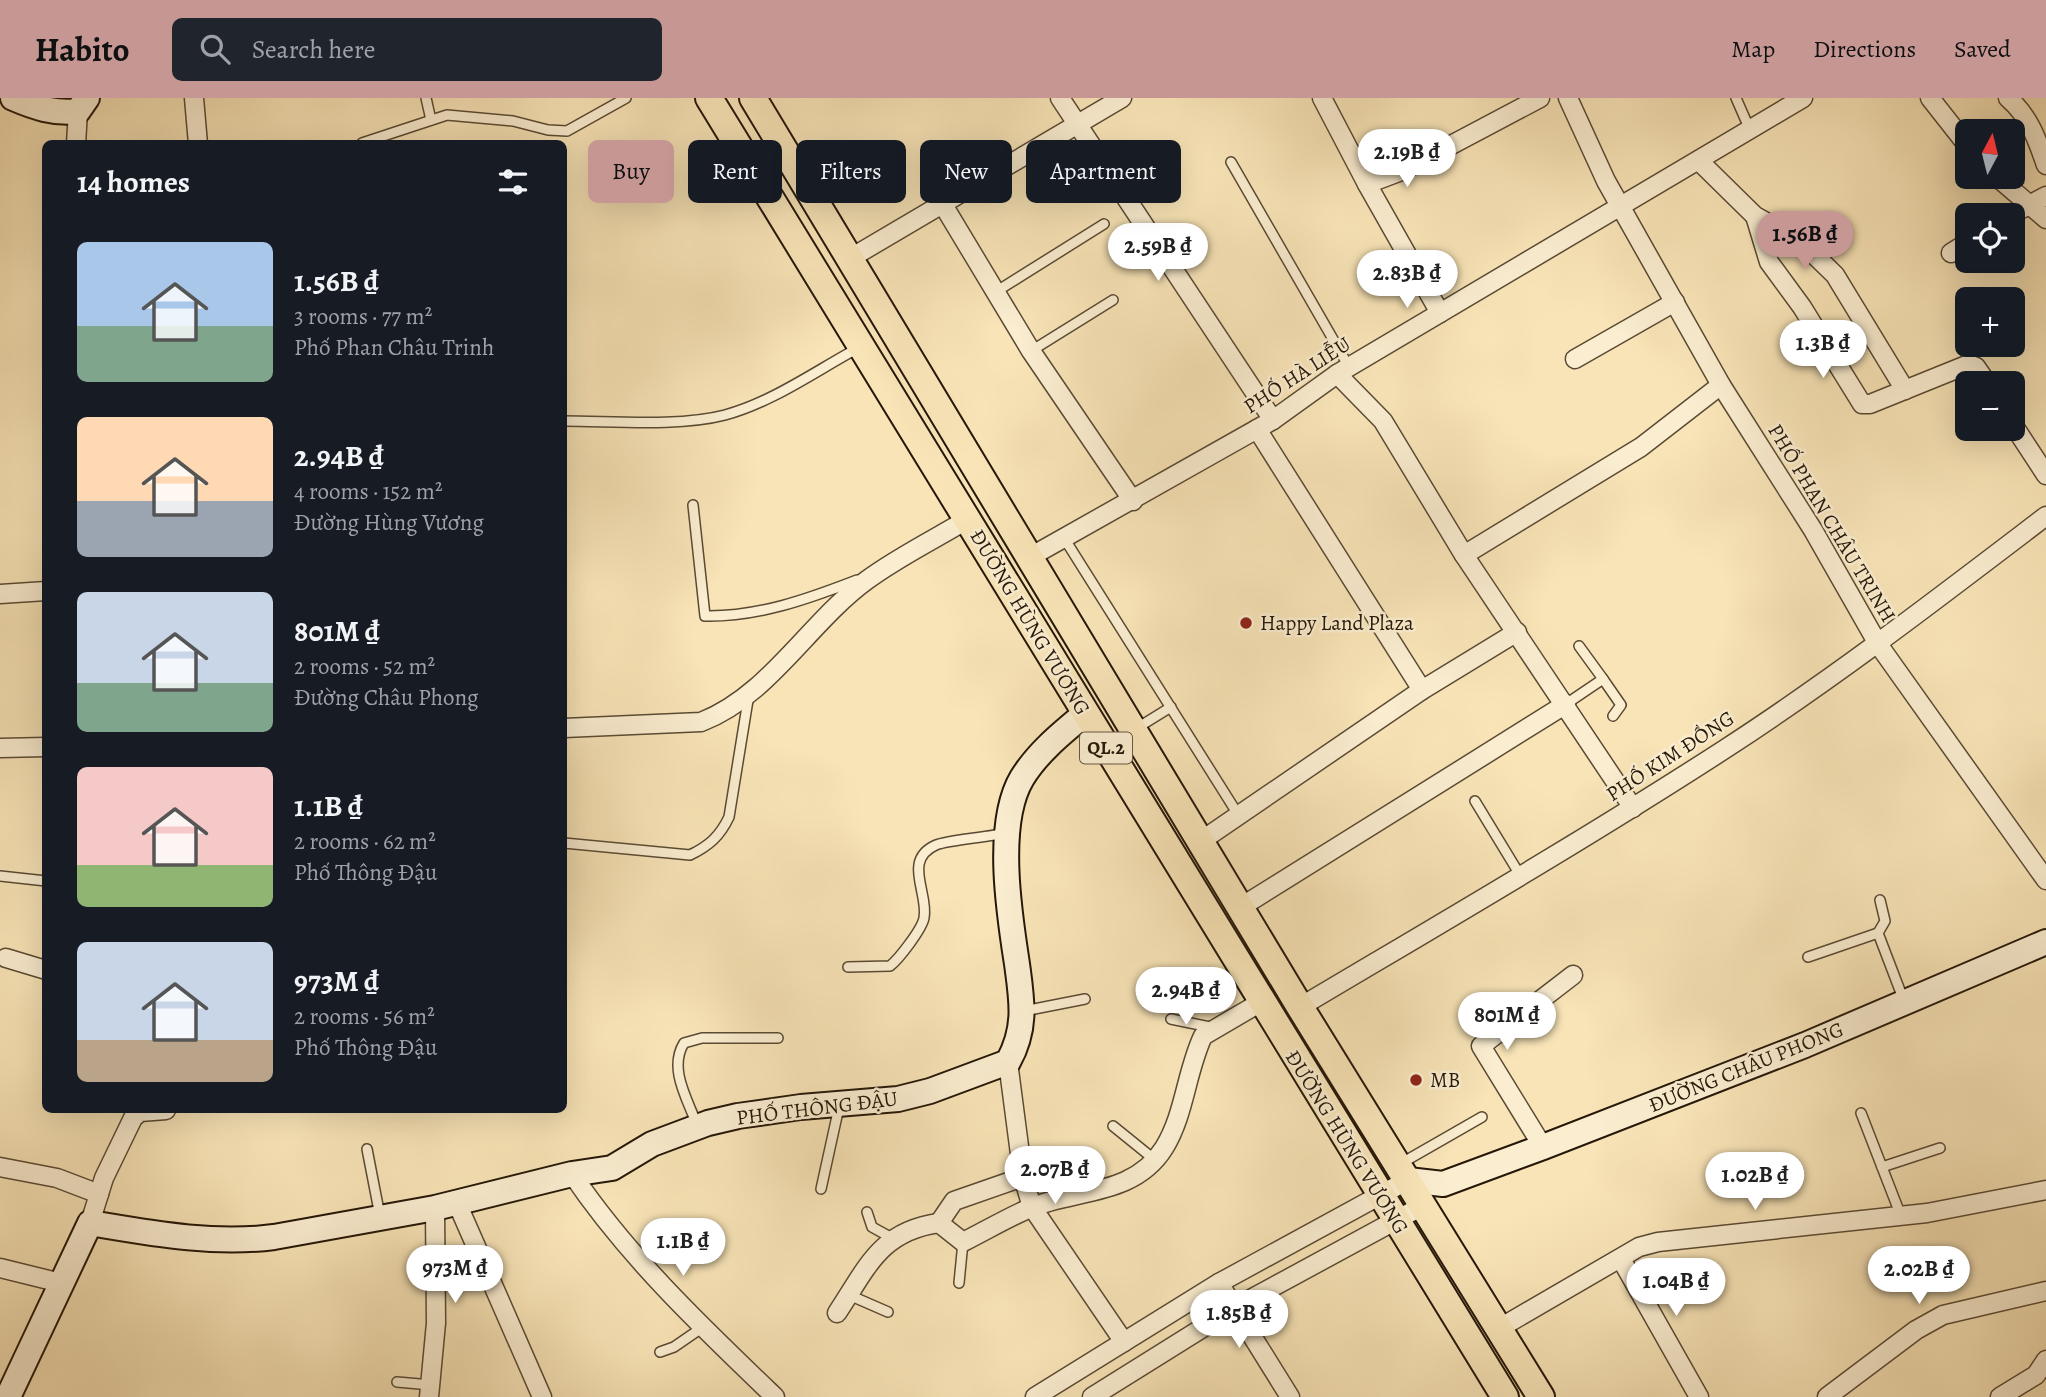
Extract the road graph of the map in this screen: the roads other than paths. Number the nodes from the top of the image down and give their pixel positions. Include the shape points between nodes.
1 (13, 98) edge
2 (194, 98) edge
3 (426, 98) edge
4 (626, 98) edge
5 (709, 98) edge
6 (1060, 98) edge
7 (1122, 98) edge
8 (1322, 98) edge
9 (1540, 98) edge
10 (1568, 98) edge
11 (1736, 98) edge
12 (1930, 98) edge
13 (2008, 98) edge
14 (1800, 99) edge
15 (760, 100) edge
16 (82, 104) edge
17 (430, 120) junction
18 (1076, 124) junction
19 (1750, 130) junction
20 (1955, 130) edge
21 (77, 140) edge
22 (198, 140) edge
23 (371, 140) edge
24 (1699, 161) junction
25 (1012, 162) edge
26 (1231, 162) dead end
27 (2046, 165) edge
28 (1367, 184) junction
29 (2011, 189) edge
30 (2046, 196) edge
31 (942, 203) joint
32 (2028, 204) junction
33 (2025, 206) edge
34 (1621, 207) junction
35 (1755, 216) junction
36 (2046, 219) edge
37 (1104, 224) dead end
38 (1955, 250) edge
39 (1951, 253) dead end
40 (849, 259) junction
41 (997, 290) junction
42 (1113, 300) dead end
43 (1675, 302) junction
44 (1440, 313) junction
45 (860, 346) junction
46 (1031, 351) junction
47 (1575, 359) dead end
48 (1343, 370) junction
49 (1979, 371) edge
50 (1721, 385) junction
51 (1905, 390) junction
52 (938, 405) junction
53 (567, 421) edge
54 (908, 422) junction
55 (1265, 424) junction
56 (2024, 441) edge
57 (2046, 475) edge
58 (1133, 501) junction
59 (693, 505) dead end
60 (2046, 516) edge
61 (968, 519) junction
62 (1064, 538) junction
63 (1464, 555) junction
64 (1030, 557) junction
65 (866, 581) junction
66 (42, 591) edge
67 (0, 594) edge
68 (1517, 632) junction
69 (1878, 644) junction
70 (1579, 646) dead end
71 (1603, 680) junction
72 (1422, 690) junction
73 (749, 692) junction
74 (1566, 704) junction
75 (1171, 707) junction
76 (1086, 713) junction
77 (1613, 716) dead end
78 (567, 728) edge
79 (1134, 730) junction
80 (42, 747) edge
81 (0, 748) edge
82 (1475, 801) dead end
83 (1633, 808) junction
84 (1239, 816) junction
85 (1007, 833) junction
86 (1201, 841) junction
87 (567, 843) edge
88 (0, 876) edge
89 (1520, 876) junction
90 (2046, 880) edge
91 (42, 881) edge
92 (1880, 900) dead end
93 (1241, 907) junction
94 (1878, 933) junction
95 (2046, 942) edge
96 (1808, 957) dead end
97 (6, 958) dead end
98 (849, 967) dead end
99 (42, 969) edge
100 (1573, 975) dead end
101 (1085, 999) dead end
102 (1261, 1002) junction
103 (1904, 1002) junction
104 (1300, 1007) junction
105 (1024, 1011) junction
106 (1171, 1019) dead end
107 (1222, 1026) junction
108 (778, 1038) dead end
109 (1008, 1062) junction
110 (839, 1105) junction
111 (138, 1113) edge
112 (1861, 1113) dead end
113 (1482, 1116) dead end
114 (1113, 1126) dead end
115 (698, 1127) junction
116 (1543, 1147) junction
117 (1940, 1148) dead end
118 (367, 1149) dead end
119 (1155, 1160) junction
120 (0, 1167) edge
121 (1882, 1167) junction
122 (1403, 1172) junction
123 (572, 1174) junction
124 (1023, 1177) junction
125 (1443, 1184) junction
126 (821, 1189) dead end
127 (2046, 1190) edge
128 (1379, 1194) junction
129 (99, 1195) junction
130 (446, 1205) junction
131 (1424, 1205) junction
132 (1032, 1207) junction
133 (867, 1212) dead end
134 (1901, 1216) junction
135 (380, 1218) junction
136 (1395, 1220) junction
137 (90, 1223) junction
138 (939, 1223) junction
139 (892, 1238) junction
140 (963, 1242) junction
141 (1621, 1259) junction
142 (0, 1268) edge
143 (61, 1283) junction
144 (959, 1283) dead end
145 (1219, 1283) junction
146 (2046, 1291) edge
147 (849, 1295) junction
148 (1236, 1307) junction
149 (888, 1312) dead end
150 (837, 1313) dead end
151 (703, 1327) junction
152 (1498, 1329) junction
153 (1124, 1342) junction
154 (660, 1352) dead end
155 (2046, 1360) edge
156 (397, 1382) dead end
157 (430, 1391) edge
158 (8, 1397) edge
159 (542, 1397) edge
160 (775, 1397) edge
161 (1035, 1397) edge
162 (1093, 1397) edge
163 (1290, 1397) edge
164 (1505, 1397) edge
165 (1541, 1397) edge
166 (1699, 1397) edge
167 (1827, 1397) edge
168 (2000, 1397) edge

1 - 16 street via 50,111
2 - 22 street
3 - 17 lane
4 - 17 lane via 559,132 513,121 447,115
5 - 45 main road, ĐƯỜNG HÙNG VƯƠNG / QL.2
6 - 18 street
7 - 18 street
8 - 28 street
9 - 28 street via 1404,170
10 - 34 street, PHỐ PHAN CHÂU TRINH
11 - 19 lane
12 - 20 street
13 - 27 street via 2034,133
14 - 19 street, PHỐ HÀ LIỄU
15 - 40 main road, ĐƯỜNG HÙNG VƯƠNG / QL.2
16 - 21 street
17 - 23 lane
18 - 25 street
18 - 55 street
19 - 24 street, PHỐ HÀ LIỄU
24 - 34 street, PHỐ HÀ LIỄU
24 - 35 street
26 - 48 lane
28 - 44 street
29 - 32 street
30 - 32 street
31 - 40 street
31 - 41 street
32 - 33 street
32 - 36 street
34 - 43 street, PHỐ PHAN CHÂU TRINH
34 - 44 street, PHỐ HÀ LIỄU
35 - 51 street via 1799,240 1835,275
35 - 51 street via 1769,262 1802,307 1858,401 1870,404
37 - 41 lane
38 - 39 street
40 - 52 main road, ĐƯỜNG HÙNG VƯƠNG / QL.2
41 - 46 street
42 - 46 lane
43 - 47 street
43 - 50 street, PHỐ PHAN CHÂU TRINH
44 - 48 street, PHỐ HÀ LIỄU
45 - 53 lane via 766,399 724,415 659,421
45 - 54 main road, ĐƯỜNG HÙNG VƯƠNG / QL.2
46 - 58 street
48 - 55 street, PHỐ HÀ LIỄU
48 - 63 street via 1383,421
49 - 51 street via 1969,364
50 - 63 street via 1641,447
50 - 69 street, PHỐ PHAN CHÂU TRINH via 1813,530
52 - 54 main road
52 - 64 main road, ĐƯỜNG HÙNG VƯƠNG / QL.2
54 - 61 main road, ĐƯỜNG HÙNG VƯƠNG / QL.2
55 - 58 street, PHỐ HÀ LIỄU
55 - 72 street
56 - 57 street
58 - 62 street, PHỐ HÀ LIỄU
59 - 65 lane via 705,616 732,617
60 - 69 street, PHỐ KIM ĐỒNG
61 - 65 street
61 - 76 main road, ĐƯỜNG HÙNG VƯƠNG / QL.2
62 - 64 street, PHỐ HÀ LIỄU
62 - 75 lane
63 - 68 street
64 - 79 main road, ĐƯỜNG HÙNG VƯƠNG / QL.2
65 - 73 street
66 - 67 street
68 - 72 street
68 - 74 street
69 - 83 street, PHỐ KIM ĐỒNG
69 - 90 street, PHỐ PHAN CHÂU TRINH
70 - 71 lane
71 - 74 lane
71 - 77 lane via 1621,705
72 - 84 street
73 - 78 street via 701,722
73 - 87 lane via 729,817 705,848 690,855
74 - 83 street
74 - 93 street
75 - 79 lane
75 - 84 lane
76 - 85 street via 1039,755 1022,778 1010,806
76 - 102 main road, ĐƯỜNG HÙNG VƯƠNG / QL.2
79 - 86 main road, ĐƯỜNG HÙNG VƯƠNG / QL.2
80 - 81 street
82 - 89 lane
83 - 89 street, PHỐ KIM ĐỒNG
84 - 86 street
85 - 98 lane via 936,845 917,867 924,905 921,927 890,966
85 - 105 street
86 - 93 main road, ĐƯỜNG HÙNG VƯƠNG / QL.2
88 - 91 lane
89 - 104 street, PHỐ KIM ĐỒNG
92 - 94 lane via 1885,921
93 - 104 main road, ĐƯỜNG HÙNG VƯƠNG / QL.2
94 - 96 lane
94 - 103 lane
95 - 103 street, ĐƯỜNG CHÂU PHONG
97 - 99 street
100 - 116 street via 1481,1046
101 - 105 lane
102 - 107 street
102 - 128 main road, ĐƯỜNG HÙNG VƯƠNG / QL.2
103 - 116 street, ĐƯỜNG CHÂU PHONG
104 - 122 main road, ĐƯỜNG HÙNG VƯƠNG / QL.2
105 - 109 street via 1020,1037
106 - 107 lane via 1200,1027
107 - 119 street via 1203,1036 1176,1123
108 - 115 lane via 702,1038 684,1043 678,1076
109 - 110 street, PHỐ THÔNG ĐẬU via 915,1096
109 - 124 street
110 - 115 street, PHỐ THÔNG ĐẬU via 738,1116
110 - 126 lane
111 - 129 street
112 - 121 lane
113 - 122 lane
114 - 119 lane
115 - 123 street, PHỐ THÔNG ĐẬU via 652,1144 626,1163
116 - 125 street, ĐƯỜNG CHÂU PHONG
117 - 121 lane
118 - 135 lane
119 - 132 street via 1110,1189
120 - 129 street via 57,1178
121 - 134 lane
122 - 125 street, ĐƯỜNG CHÂU PHONG
122 - 128 street
122 - 131 main road, ĐƯỜNG HÙNG VƯƠNG / QL.2
123 - 130 street, PHỐ THÔNG ĐẬU
123 - 151 street via 595,1208
124 - 132 street
124 - 138 street via 954,1201
125 - 131 street, ĐƯỜNG CHÂU PHONG
127 - 134 street
128 - 136 main road, ĐƯỜNG HÙNG VƯƠNG / QL.2
128 - 145 street
129 - 137 street
130 - 135 street, PHỐ THÔNG ĐẬU
130 - 157 street
130 - 159 street
131 - 136 street
131 - 152 main road, ĐƯỜNG HÙNG VƯƠNG / QL.2
132 - 140 street
132 - 153 street
133 - 139 lane via 872,1227
134 - 141 street via 1658,1242
135 - 137 street, PHỐ THÔNG ĐẬU via 251,1240 160,1234
136 - 148 street
136 - 164 main road, ĐƯỜNG HÙNG VƯƠNG / QL.2
137 - 143 street
138 - 139 street via 916,1226
138 - 140 street
139 - 147 street via 880,1247
140 - 144 lane
141 - 152 street
141 - 166 street
142 - 143 street
143 - 158 street
145 - 148 street
145 - 153 street
146 - 167 street via 1943,1315
147 - 149 lane
147 - 150 street
148 - 162 street
148 - 163 street
151 - 154 lane
151 - 160 street
152 - 165 main road, ĐƯỜNG HÙNG VƯƠNG / QL.2
153 - 161 street
155 - 168 street via 2036,1375
156 - 157 lane

